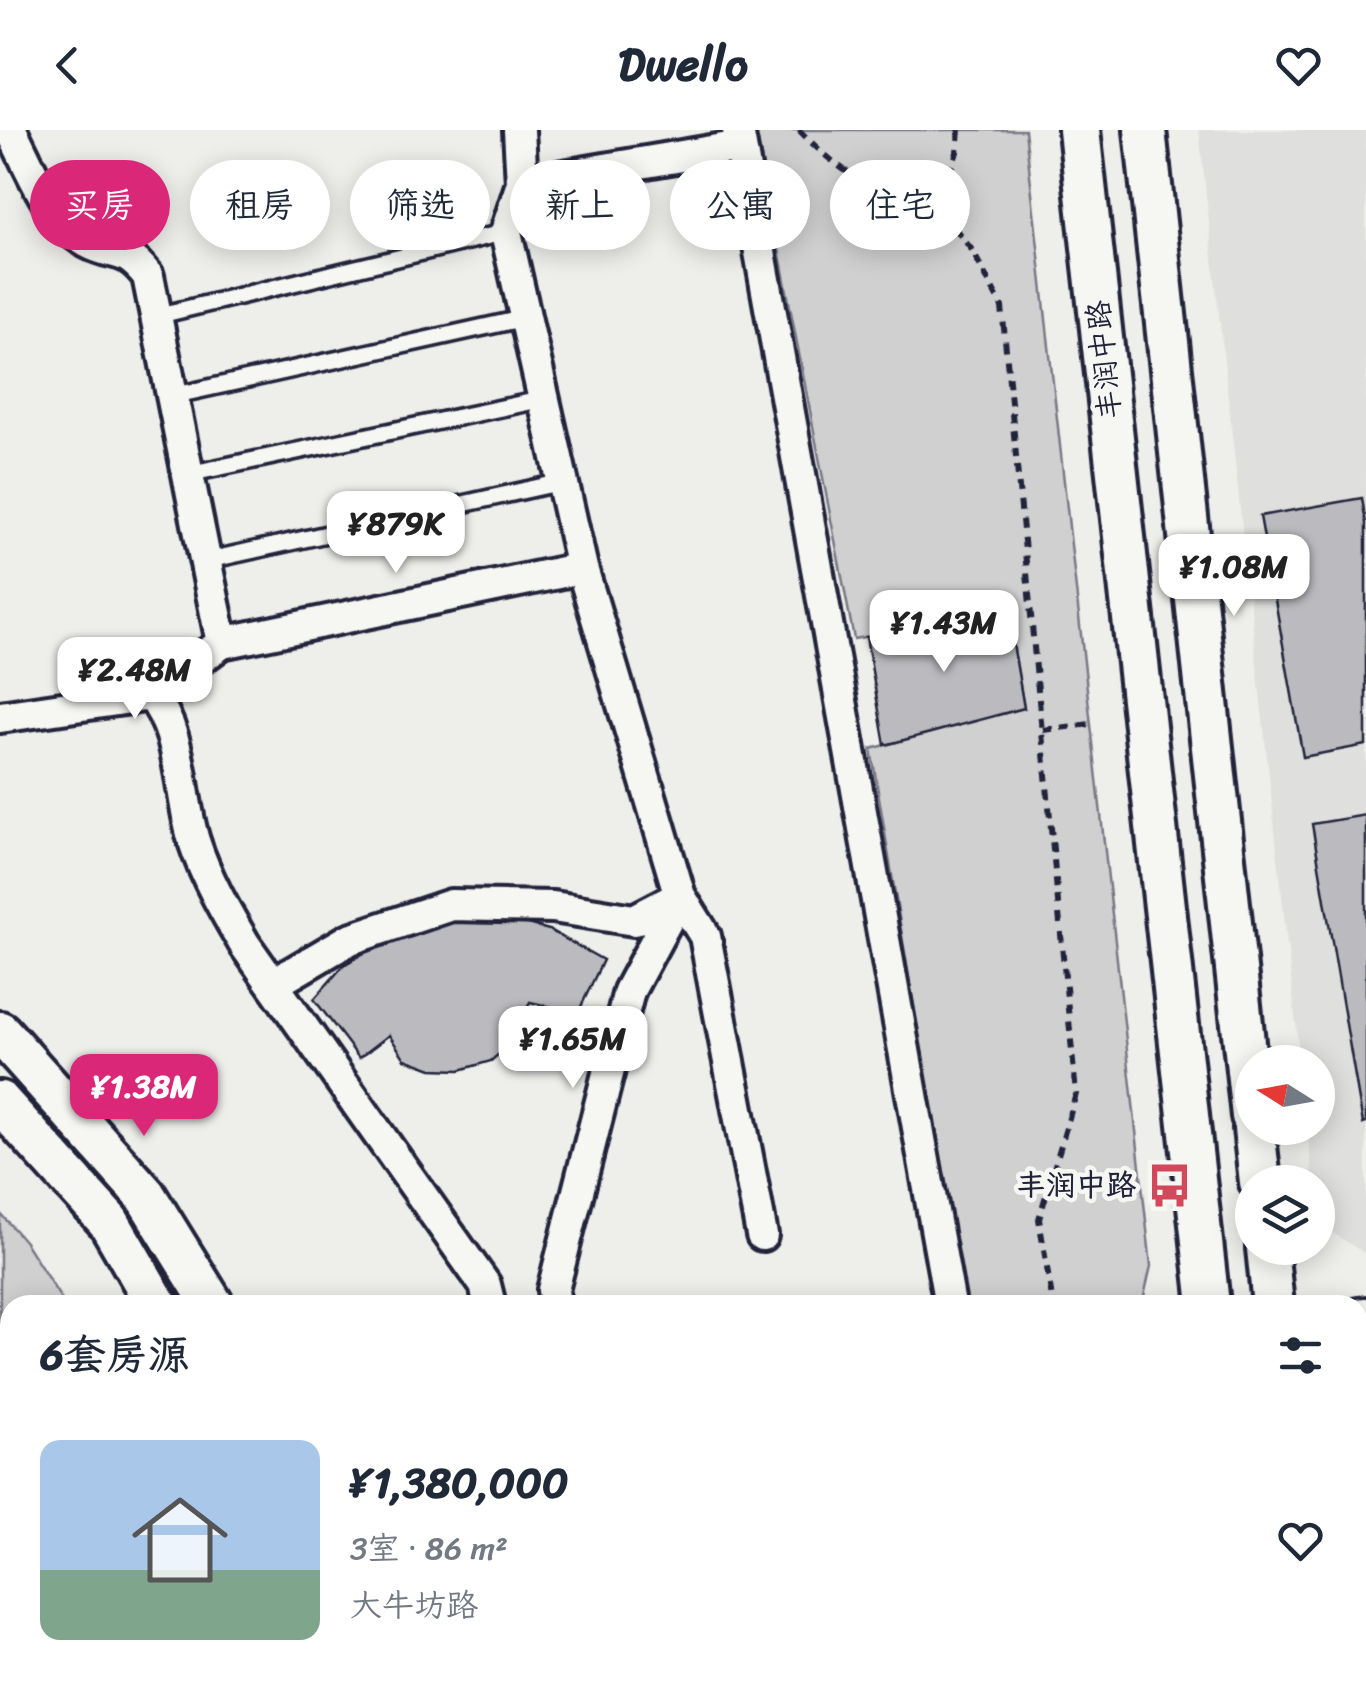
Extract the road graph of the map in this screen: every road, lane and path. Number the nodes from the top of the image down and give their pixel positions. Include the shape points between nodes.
1 (11, 130) edge
2 (519, 130) edge
3 (799, 130) edge
4 (959, 130) edge
5 (1079, 130) edge
6 (1145, 130) edge
7 (739, 138) edge
8 (521, 160) edge
9 (633, 160) edge
10 (830, 160) edge
11 (953, 160) edge
12 (510, 220) edge
13 (506, 232) junction
14 (970, 247) edge
15 (156, 316) junction
16 (525, 318) junction
17 (172, 396) junction
18 (544, 399) junction
19 (188, 474) junction
20 (562, 482) junction
21 (205, 561) junction
22 (582, 568) junction
23 (222, 642) junction
24 (151, 694) junction
25 (0, 717) edge
26 (1091, 724) dead end
27 (1043, 730) junction
28 (680, 896) junction
29 (275, 982) junction
30 (0, 1032) edge
31 (1244, 1045) edge
32 (0, 1102) edge
33 (762, 1235) dead end
34 (1269, 1265) edge
35 (150, 1295) edge
36 (206, 1295) edge
37 (488, 1295) edge
38 (554, 1295) edge
39 (948, 1295) edge
40 (1051, 1295) edge
41 (1208, 1295) edge
42 (1272, 1295) edge

1 - 15 street via 62,218 86,242 132,256 148,276
2 - 8 street
3 - 10 path
4 - 11 path
5 - 41 street, 丰润中路
6 - 31 street
7 - 9 street
7 - 39 street
12 - 13 street
13 - 15 lane
13 - 16 street
14 - 27 path via 1002,307
15 - 17 street
16 - 17 lane
16 - 18 street
17 - 19 street
18 - 19 lane
18 - 20 street
19 - 21 street
20 - 21 lane
20 - 22 street
21 - 23 street
22 - 23 street
22 - 28 street
23 - 24 street
24 - 25 street
24 - 29 street via 168,715 194,841 212,888
26 - 27 path
27 - 40 path via 1076,1094 1040,1219
28 - 29 street via 634,920 554,907 451,905 350,940
28 - 33 street via 705,936
28 - 38 street via 629,991
29 - 37 street
30 - 36 street via 145,1195
32 - 35 street via 109,1222
34 - 42 street

